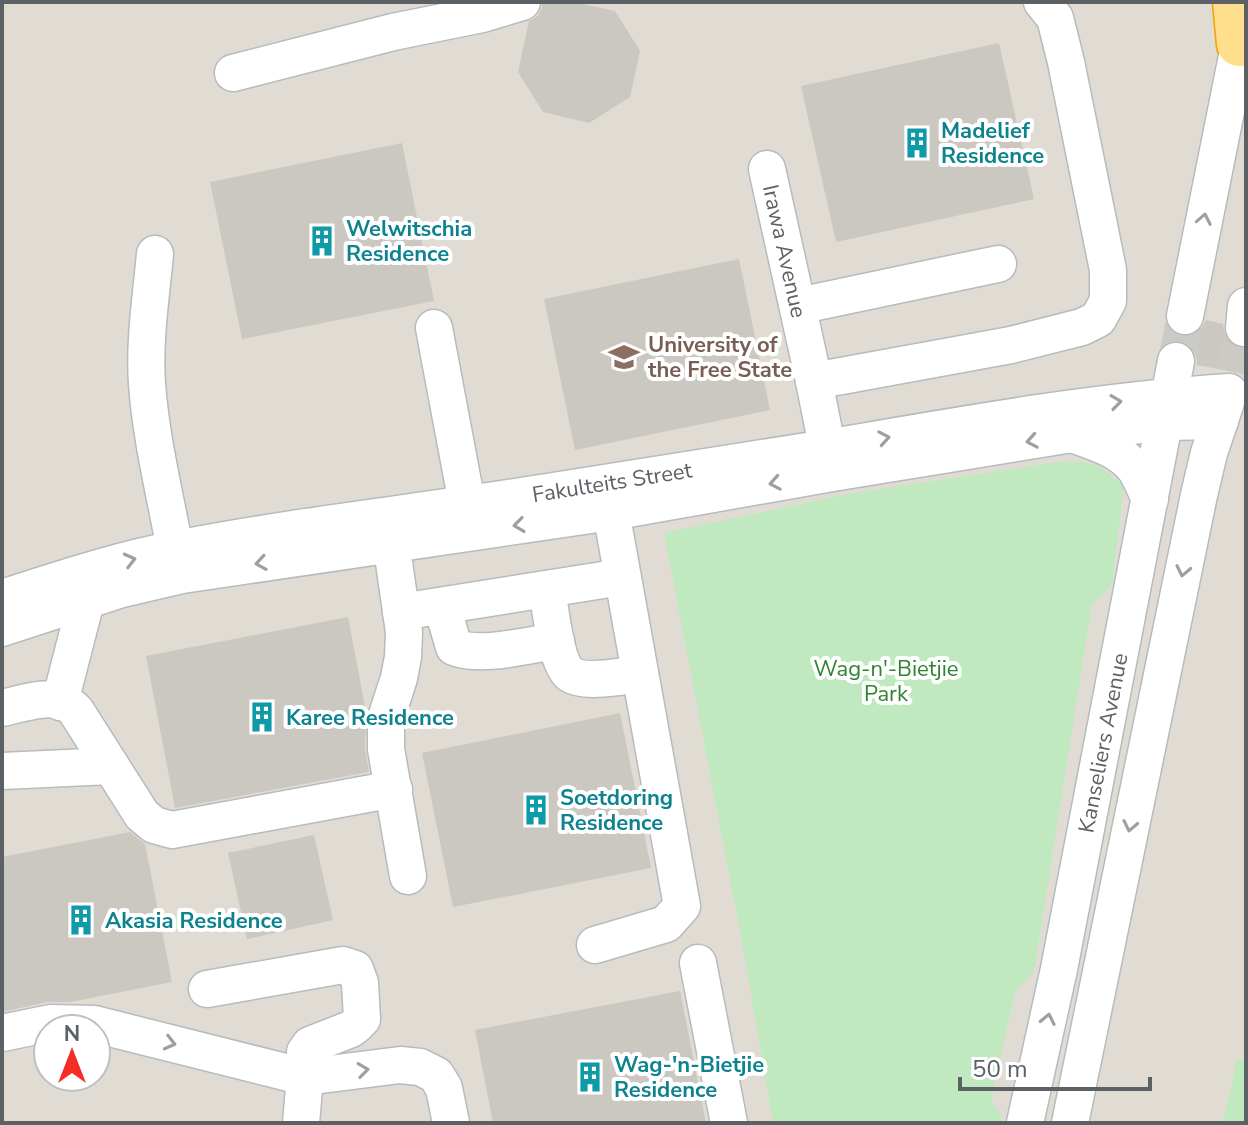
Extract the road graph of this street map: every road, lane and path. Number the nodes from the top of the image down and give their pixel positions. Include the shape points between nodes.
1 (522, 2) edge
2 (1042, 2) edge
3 (391, 17) edge
4 (1240, 19) edge
5 (233, 73) dead end
6 (767, 169) dead end
7 (155, 254) dead end
8 (998, 264) dead end
9 (798, 306) junction
10 (1185, 316) tunnel mouth
11 (434, 328) dead end
12 (814, 381) junction
13 (1170, 393) junction
14 (1228, 395) joint
15 (1072, 434) junction
16 (829, 460) junction
17 (608, 498) junction
18 (1150, 499) junction
19 (470, 518) junction
20 (389, 530) junction
21 (179, 562) junction
22 (622, 577) junction
23 (87, 586) junction
24 (547, 589) junction
25 (2, 598) edge
26 (442, 606) junction
27 (401, 612) junction
28 (2, 628) edge
29 (556, 641) junction
30 (640, 674) junction
31 (60, 702) junction
32 (2, 708) edge
33 (111, 766) junction
34 (2, 771) edge
35 (394, 789) junction
36 (408, 876) dead end
37 (595, 945) dead end
38 (698, 963) dead end
39 (207, 989) dead end
40 (2, 1033) edge
41 (305, 1077) junction
42 (1034, 1084) junction
43 (301, 1123) edge
44 (451, 1123) edge
45 (729, 1123) edge
46 (1016, 1123) edge
47 (1025, 1123) edge
48 (1070, 1123) edge

1 - 3 street via 482,14
2 - 12 street via 1055,18 1066,62 1108,270 1108,301 1098,319 1011,345
3 - 5 street
10 -> 4 street
6 - 9 street, Irawa Avenue
7 - 21 street via 147,381
8 - 9 street
9 - 12 street, Irawa Avenue
11 - 19 street
12 - 16 street, Irawa Avenue
13 - 14 street, Fakulteits Street
13 - 15 street, Fakulteits Street
16 -> 13 street, Fakulteits Street via 983,420
13 - 18 street, Kanseliers Avenue
14 -> 48 street, Kanseliers Avenue via 1199,495
15 -> 16 street, Fakulteits Street
15 - 18 street via 1122,456
16 - 17 street, Fakulteits Street
17 - 19 street, Fakulteits Street
17 - 22 street
42 -> 18 street, Kanseliers Avenue
19 - 20 street, Fakulteits Street
20 - 21 street, Fakulteits Street
20 - 27 street
21 - 23 street, Fakulteits Street
22 - 24 street
22 - 30 street
23 - 25 street, Fakulteits Street
23 - 28 street, Fakulteits Street
23 - 31 street
24 - 26 street
24 - 29 street
26 - 27 street
26 - 29 street via 454,647 465,651
27 - 35 street via 403,657 385,734
29 - 30 street via 570,673 580,677
30 - 37 street via 682,906 666,924
31 - 32 street
31 - 33 street via 76,711
33 - 34 street
33 - 35 street via 142,815 172,830
35 - 36 street
38 - 45 street
39 - 41 street via 343,965 355,969 362,1019 351,1029 310,1045
40 -> 41 street via 51,1023 94,1024
41 - 43 street
41 -> 44 street via 420,1067 436,1075 444,1088
42 - 46 street
42 - 47 street, Kanseliers Avenue

